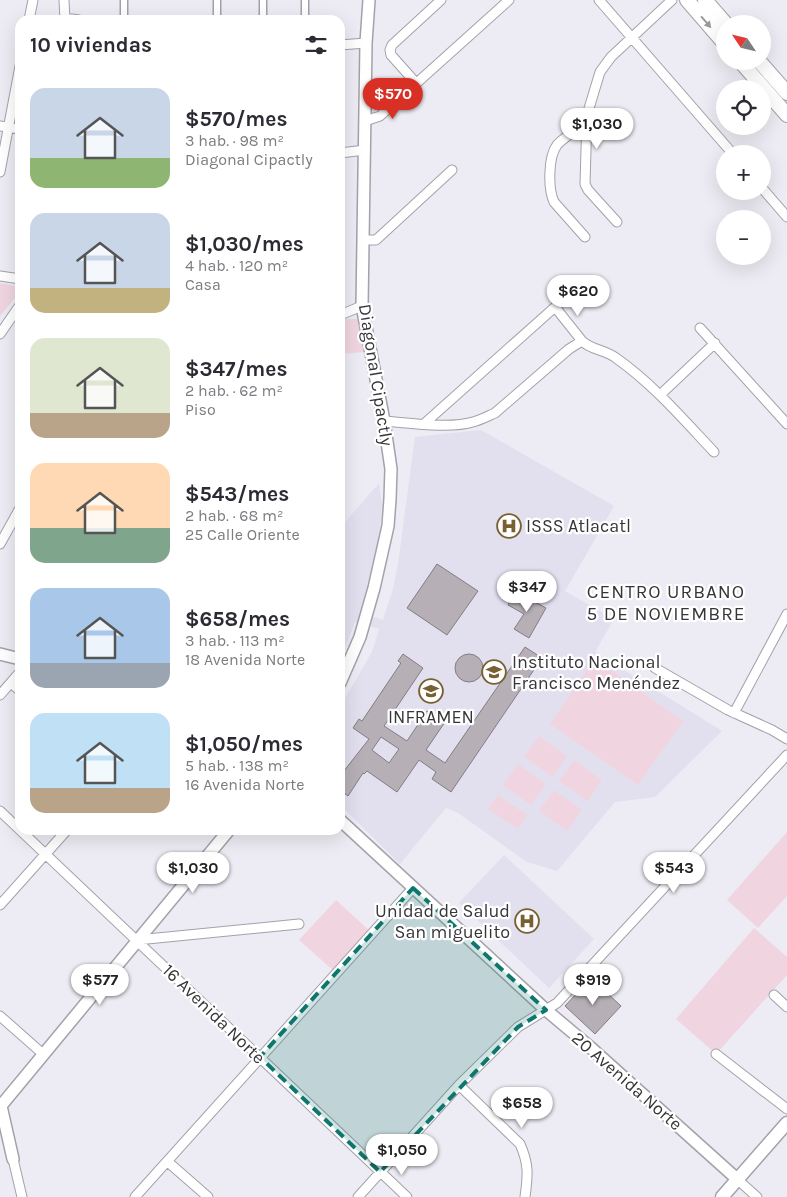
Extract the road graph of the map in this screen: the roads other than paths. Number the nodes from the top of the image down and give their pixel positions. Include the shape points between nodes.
1 (33, 0) edge
2 (64, 0) edge
3 (124, 0) edge
4 (217, 0) edge
5 (263, 0) edge
6 (305, 0) edge
7 (369, 0) edge
8 (441, 0) edge
9 (509, 0) edge
10 (600, 0) edge
11 (672, 0) edge
12 (687, 0) edge
13 (705, 0) edge
14 (30, 15) edge
15 (65, 15) edge
16 (124, 15) edge
17 (217, 15) edge
18 (264, 15) edge
19 (305, 15) edge
20 (718, 15) edge
21 (716, 34) edge
22 (632, 36) junction
23 (366, 43) junction
24 (345, 44) edge
25 (748, 70) edge
26 (767, 70) edge
27 (416, 83) junction
28 (15, 85) edge
29 (787, 93) edge
30 (587, 115) junction
31 (787, 115) edge
32 (365, 121) junction
33 (4, 127) edge
34 (725, 145) edge
35 (365, 150) junction
36 (345, 152) edge
37 (452, 170) dead end
38 (0, 172) edge
39 (771, 195) edge
40 (783, 205) edge
41 (787, 217) edge
42 (617, 222) dead end
43 (585, 237) dead end
44 (363, 240) junction
45 (0, 276) edge
46 (15, 278) edge
47 (583, 284) dead end
48 (362, 306) junction
49 (555, 307) junction
50 (15, 312) edge
51 (345, 313) edge
52 (700, 328) dead end
53 (0, 334) edge
54 (582, 341) junction
55 (714, 343) junction
56 (660, 395) junction
57 (384, 421) junction
58 (425, 424) junction
59 (787, 424) edge
60 (714, 452) dead end
61 (15, 517) edge
62 (0, 544) edge
63 (787, 614) edge
64 (0, 654) edge
65 (15, 658) edge
66 (655, 668) dead end
67 (345, 672) edge
68 (15, 678) edge
69 (11, 683) junction
70 (15, 687) edge
71 (0, 695) edge
72 (734, 713) junction
73 (787, 740) edge
74 (787, 755) edge
75 (0, 811) edge
76 (15, 825) edge
77 (345, 825) edge
78 (26, 835) edge
79 (63, 835) edge
80 (225, 835) edge
81 (46, 854) junction
82 (413, 888) junction
83 (0, 906) edge
84 (299, 924) dead end
85 (137, 940) junction
86 (774, 996) dead end
87 (787, 1006) edge
88 (546, 1010) junction
89 (0, 1016) edge
90 (43, 1054) junction
91 (716, 1054) dead end
92 (260, 1057) junction
93 (459, 1085) junction
94 (0, 1106) edge
95 (787, 1109) edge
96 (787, 1123) edge
97 (0, 1146) edge
98 (13, 1159) junction
99 (168, 1162) junction
100 (380, 1172) junction
101 (737, 1179) junction
102 (22, 1197) edge
103 (135, 1197) edge
104 (208, 1197) edge
105 (358, 1197) edge
106 (407, 1197) edge
107 (525, 1197) edge
108 (722, 1197) edge
109 (757, 1197) edge

1 - 14 street
2 - 15 street
3 - 16 street
4 - 17 street
5 - 18 street
6 - 19 street
7 - 23 street, Diagonal Cipactly
8 - 27 street via 390,50
9 - 27 street
10 - 22 street
11 - 22 street
12 -> 21 main road
13 - 20 main road
22 - 30 street via 600,72
22 - 34 street
23 - 24 street
23 - 32 street, Diagonal Cipactly
25 - 31 main road
26 - 29 main road
27 - 32 street via 380,116
28 - 33 street
30 - 42 street via 584,184
30 - 43 street via 554,150 549,180 554,202
32 - 35 street, Diagonal Cipactly
33 - 38 street
35 - 36 street
35 - 44 street, Diagonal Cipactly
37 - 44 street via 376,240
39 - 40 street
40 - 41 street
44 - 48 street, Diagonal Cipactly
45 - 46 street
47 - 49 street
48 - 51 street
48 - 57 street, Diagonal Cipactly
49 - 54 street
49 - 58 street
50 - 53 street
52 - 55 street
54 - 56 street via 615,357
54 - 58 street via 495,413 472,422
55 - 56 street
55 - 59 street
56 - 60 street
57 - 58 street
57 - 67 street, Diagonal Cipactly via 391,469 388,526 360,637
61 - 62 street
63 - 72 street
64 - 65 street
66 - 72 street
68 - 69 street
69 - 70 street
69 - 71 street
72 - 73 street
74 - 88 street via 557,1003
75 - 76 street, 16 Avenida Norte
77 - 82 street, 20 Avenida Norte
78 - 81 street, 16 Avenida Norte
79 - 81 street
80 - 85 street
81 - 83 street
81 - 85 street, 16 Avenida Norte
82 - 88 street, 20 Avenida Norte
82 - 92 street
84 - 85 street
85 - 90 street
85 - 92 street, 16 Avenida Norte
86 - 87 street
88 - 93 street via 518,1027
88 - 101 street, 20 Avenida Norte
89 - 90 street
90 - 94 street
91 - 95 street
92 - 99 street
92 - 100 street, 16 Avenida Norte
93 - 100 street
93 - 107 street via 520,1144 528,1170
94 - 98 street
96 - 101 main road
97 - 98 street
98 - 102 street
99 - 103 street
99 - 104 street
100 - 105 street
100 - 106 street, 16 Avenida Norte
101 - 108 main road
101 - 109 street

